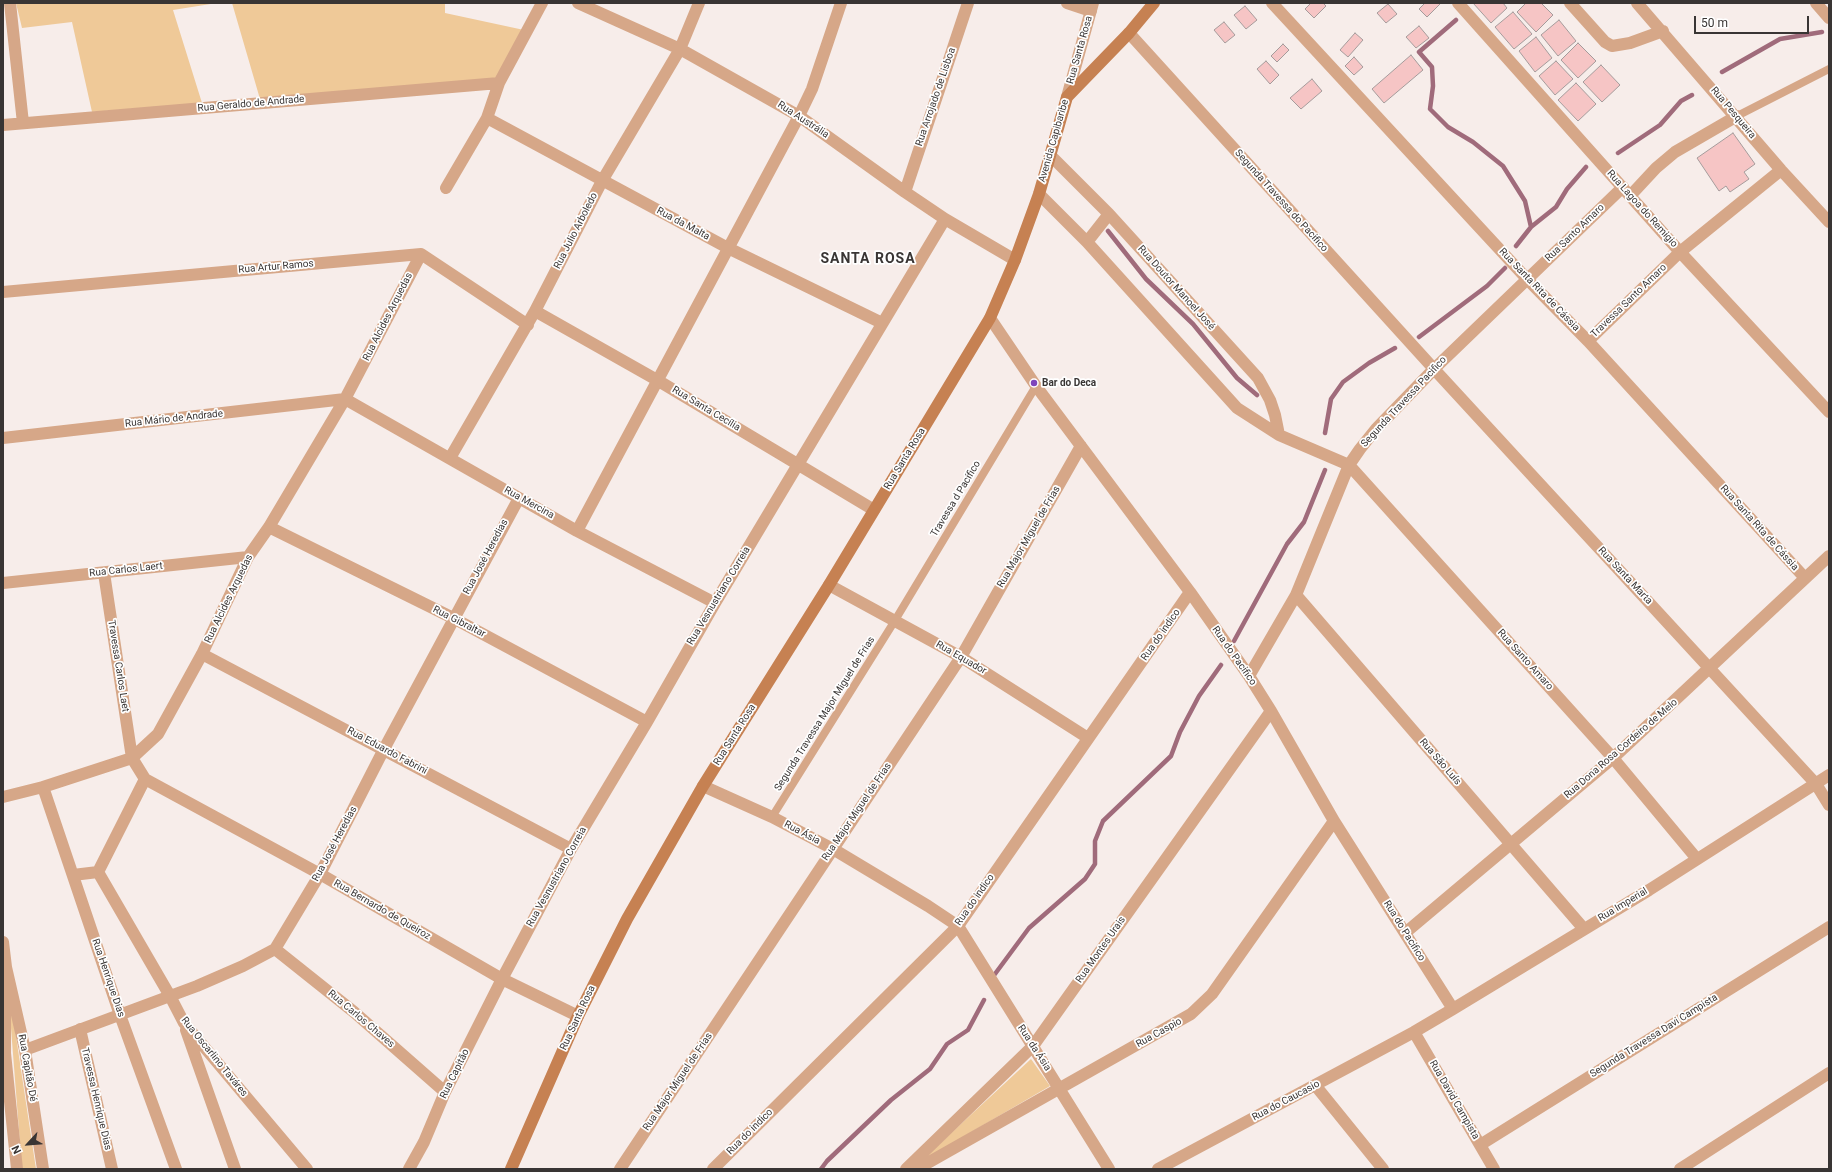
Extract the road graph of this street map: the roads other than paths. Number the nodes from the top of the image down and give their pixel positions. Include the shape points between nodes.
1 (10, 3) edge
2 (542, 3) edge
3 (578, 3) edge
4 (699, 3) edge
5 (841, 3) edge
6 (968, 3) edge
7 (1067, 3) edge
8 (1154, 3) edge
9 (1272, 3) edge
10 (1458, 3) edge
11 (1570, 3) edge
12 (1637, 3) edge
13 (1816, 3) edge
14 (1092, 7) edge
15 (1829, 18) edge
16 (1663, 31) junction
17 (1129, 33) junction
18 (680, 49) junction
19 (1829, 69) edge
20 (499, 83) junction
21 (1067, 97) junction
22 (799, 116) junction
23 (1736, 116) junction
24 (487, 118) junction
25 (23, 123) junction
26 (3, 126) edge
27 (1050, 155) junction
28 (1781, 170) junction
29 (602, 181) junction
30 (446, 188) dead end
31 (904, 192) junction
32 (1626, 192) junction
33 (1039, 194) junction
34 (1109, 214) junction
35 (945, 219) junction
36 (1829, 222) edge
37 (1087, 242) junction
38 (728, 248) junction
39 (1680, 252) junction
40 (421, 254) junction
41 (1015, 260) junction
42 (1527, 279) junction
43 (3, 292) edge
44 (535, 311) junction
45 (990, 318) junction
46 (882, 324) junction
47 (528, 325) junction
48 (1588, 341) junction
49 (1434, 369) junction
50 (657, 380) junction
51 (1036, 386) junction
52 (345, 399) junction
53 (1829, 412) edge
54 (1279, 435) junction
55 (3, 438) edge
56 (1081, 446) junction
57 (450, 458) junction
58 (798, 464) junction
59 (1349, 465) junction
60 (518, 498) junction
61 (874, 510) junction
62 (269, 526) junction
63 (577, 530) junction
64 (1829, 556) edge
65 (248, 557) junction
66 (104, 573) junction
67 (1805, 578) junction
68 (3, 582) edge
69 (829, 585) junction
70 (1190, 592) junction
71 (1296, 595) junction
72 (715, 603) junction
73 (453, 618) junction
74 (894, 622) junction
75 (202, 654) junction
76 (961, 657) junction
77 (1710, 669) junction
78 (1249, 676) junction
79 (1271, 711) junction
80 (647, 722) junction
81 (1088, 738) junction
82 (384, 749) junction
83 (132, 758) junction
84 (1613, 758) junction
85 (1829, 775) edge
86 (145, 779) junction
87 (1816, 784) junction
88 (703, 786) junction
89 (43, 787) junction
90 (3, 797) edge
91 (1829, 805) edge
92 (772, 817) junction
93 (1334, 821) junction
94 (1510, 844) junction
95 (571, 849) junction
96 (833, 849) junction
97 (1697, 859) junction
98 (98, 872) junction
99 (320, 874) junction
100 (73, 875) junction
101 (958, 926) junction
102 (1829, 927) edge
103 (1584, 929) junction
104 (1405, 933) junction
105 (3, 942) edge
106 (275, 949) junction
107 (6, 967) junction
108 (502, 979) junction
109 (170, 996) junction
110 (1453, 1009) junction
111 (120, 1015) junction
112 (578, 1016) junction
113 (184, 1023) junction
114 (80, 1029) junction
115 (1414, 1032) junction
116 (1033, 1046) junction
117 (25, 1050) junction
118 (4, 1053) edge
119 (1829, 1073) edge
120 (1315, 1085) junction
121 (1060, 1088) junction
122 (445, 1092) junction
123 (1480, 1145) junction
124 (17, 1169) edge
125 (42, 1169) edge
126 (112, 1169) edge
127 (176, 1169) edge
128 (235, 1169) edge
129 (308, 1169) edge
130 (409, 1169) edge
131 (511, 1169) edge
132 (620, 1169) edge
133 (713, 1169) edge
134 (906, 1169) edge
135 (917, 1169) edge
136 (1110, 1169) edge
137 (1158, 1169) edge
138 (1383, 1169) edge
139 (1494, 1169) edge
140 (1680, 1169) edge

1 - 25 street
2 - 20 street
3 - 18 street, Rua Austrália
4 - 18 street, Rua Julio Arboledo
5 - 22 street via 812,89
6 - 31 street, Rua Arrojado de Lisboa
7 - 14 street
8 - 17 street, Avenida Capibaribe
9 - 42 street, Rua Santa Rita de Cássia
10 - 32 street, Rua Lagoa do Remigio
11 - 16 street via 1605,42 1612,46 1630,43
12 - 16 street, Rua Pesqueira
13 - 15 street
14 - 21 street, Rua Santa Rosa
16 - 23 street, Rua Pesqueira
17 - 21 street, Avenida Capibaribe
17 - 49 street, Segunda Travessa do Pacifico
18 - 22 street, Rua Austrália
18 - 29 street, Rua Julio Arboledo
19 - 23 lane
20 - 24 street
20 - 25 street, Rua Geraldo de Andrade
21 - 27 street, Avenida Capibaribe
22 - 31 street, Rua Austrália
22 - 38 street
23 - 28 street, Rua Pesqueira
23 - 32 street via 1675,152
24 - 29 street, Rua da Malta
24 - 30 street
25 - 26 street, Rua Geraldo de Andrade
27 - 33 street, Avenida Capibaribe
27 - 34 street, Rua Doutor Manoel José
28 - 36 street, Rua Pesqueira
28 - 39 street, Travessa Santo Amaro
29 - 38 street, Rua da Malta
29 - 44 street, Rua Julio Arboledo
31 - 35 street, Rua Austrália
32 - 39 street, Rua Lagoa do Remigio
32 - 42 street, Rua Santo Amaro
33 - 37 street
33 - 41 street, Avenida Capibaribe
34 - 37 street
34 - 54 street, Rua Doutor Manoel José via 1258,378 1270,400
35 - 41 street, Rua Austrália
35 - 46 street, Rua Vesnustriano Correia
37 - 54 street via 1237,408
38 - 46 street, Rua da Malta
38 - 50 street
39 - 48 street, Travessa Santo Amaro
39 - 53 street, Rua Lagoa do Remigio
40 - 43 street, Rua Artur Ramos
40 - 47 street
40 - 52 street, Rua Alcides Arquedas
41 - 45 street, Avenida Capibaribe
42 - 48 street, Rua Santa Rita de Cássia
42 - 49 street, Segunda Travessa Pacifico
44 - 47 street, Rua Julio Arboledo
44 - 50 street, Rua Santa Cecília
45 - 51 street, Rua do Pacifico
45 - 61 street, Rua Santa Rosa
46 - 58 street, Rua Vesnustriano Correia
47 - 57 street, Rua Julio Arboledo
48 - 67 street, Rua Santa Rita de Cássia
49 - 59 street, Segunda Travessa Pacifico via 1376,429
49 - 77 street, Rua Santa Marta
50 - 58 street, Rua Santa Cecília
50 - 63 street
51 - 56 street, Rua do Pacifico
51 - 74 lane, Travessa d Pacífico
52 - 55 street, Rua Mário de Andrade
52 - 57 street, Rua Mercina
52 - 62 street, Rua Alcides Arquedas
54 - 59 street
56 - 70 street, Rua do Pacifico
56 - 76 street, Rua Major Miguel de Frias
57 - 60 street, Rua Mercina
58 - 61 street, Rua Santa Cecília
58 - 72 street, Rua Vesnustriano Correia
59 - 71 street, Segunda Travessa Pacifico
59 - 84 street, Rua Santo Amaro
60 - 63 street, Rua Mercina
60 - 73 street, Rua José Heredias
61 - 69 street, Rua Santa Rosa
62 - 65 street, Rua Alcides Arquedas
62 - 73 street, Rua Gibraltar
63 - 72 street, Rua Mercina
64 - 67 street, Rua Dona Rosa Cordeiro de Melo
65 - 66 street, Rua Carlos Laert
65 - 75 street, Rua Alcides Arquedas
66 - 68 street, Rua Carlos Laert
66 - 83 street, Travessa Carlos Laet
67 - 77 street, Rua Dona Rosa Cordeiro de Melo
69 - 74 street, Rua Equador
69 - 88 street, Rua Santa Rosa
70 - 78 street, Rua do Pacifico
70 - 81 street, Rua do indico
71 - 78 street, Segunda Travessa Pacifico
71 - 94 street, Rua São Luís
72 - 80 street, Rua Vesnustriano Correia
73 - 80 street, Rua Gibraltar
73 - 82 street, Rua José Heredias
74 - 76 street, Rua Equador
74 - 92 lane, Segunda Travessa Major Miguel de Frias
75 - 82 street, Rua Eduardo Fabrini
75 - 83 street, Rua Alcides Arquedas via 158,734
76 - 81 street, Rua Equador
76 - 96 street, Rua Major Miguel de Frias
77 - 84 street, Rua Dona Rosa Cordeiro de Melo
77 - 87 street, Rua Santa Marta
78 - 79 street, Rua do Pacifico
79 - 93 street, Rua do Pacifico
79 - 116 street, Rua Montes Urais
80 - 95 street, Rua Vesnustriano Correia
81 - 101 street, Rua do indico
82 - 95 street, Rua Eduardo Fabrini
82 - 99 street, Rua José Heredias
83 - 86 street, Rua Bernardo de Queiroz
83 - 89 street, Rua Alcides Arquedas
84 - 94 street, Rua Dona Rosa Cordeiro de Melo
84 - 97 street, Rua Santo Amaro
85 - 87 street, Rua Imperial
86 - 98 street
86 - 99 street, Rua Bernardo de Queiroz
87 - 91 street, Rua Santa Marta
87 - 97 street, Rua Imperial
88 - 92 street, Rua Ásia
88 - 112 street, Rua Santa Rosa via 627,919
89 - 90 street, Rua Alcides Arquedas
89 - 100 street, Rua Henrique Dias
92 - 96 street, Rua Ásia
93 - 104 street, Rua do Pacifico
93 - 121 street, Rua Caspio via 1212,994 1186,1018
94 - 103 street, Rua São Luís
94 - 104 street, Rua Dona Rosa Cordeiro de Melo
95 - 108 street, Rua Vesnustriano Correia
96 - 101 street, Rua Ásia
96 - 132 street, Rua Major Miguel de Frias
97 - 103 street, Rua Imperial
98 - 100 street
98 - 109 street, Rua Oscarlino Taváres
99 - 106 street, Rua José Heredias
99 - 108 street, Rua Bernardo de Queiroz
100 - 111 street, Rua Henrique Dias
101 - 116 street, Rua da Ásia
101 - 133 street, Rua do indico
102 - 123 street, Segunda Travessa Davi Campista
103 - 110 street, Rua Imperial
104 - 110 street, Rua do Pacifico
105 - 107 street, Rua Capitão Dé
106 - 109 street via 243,966
106 - 122 street, Rua Carlos Chaves via 354,1012
107 - 117 street, Rua Capitão Dé
107 - 118 street, Rua Capitão Dé
108 - 112 street, Rua Bernardo de Queiroz
108 - 122 street, Rua Capitão
109 - 111 street
109 - 113 street, Rua Oscarlino Taváres
110 - 115 street, Rua Imperial
111 - 114 street
111 - 127 street, Rua Henrique Dias
112 - 131 street, Rua Santa Rosa
113 - 128 street
113 - 129 street, Rua Oscarlino Taváres
114 - 117 street
114 - 126 street, Travessa Henrique Dias
115 - 120 street, Rua do Caucasio
115 - 123 street, Rua David Campista
116 - 121 street, Rua da Ásia
116 - 134 street, Rua Montes Urais
117 - 125 street, Rua Capitão Dé
118 - 124 street, Rua Capitão Dé
119 - 140 street
120 - 137 street, Rua do Caucasio
120 - 138 street
121 - 135 street, Rua Caspio
121 - 136 street, Rua da Ásia
122 - 130 street, Rua Capitão via 424,1142
123 - 139 street, Rua David Campista

